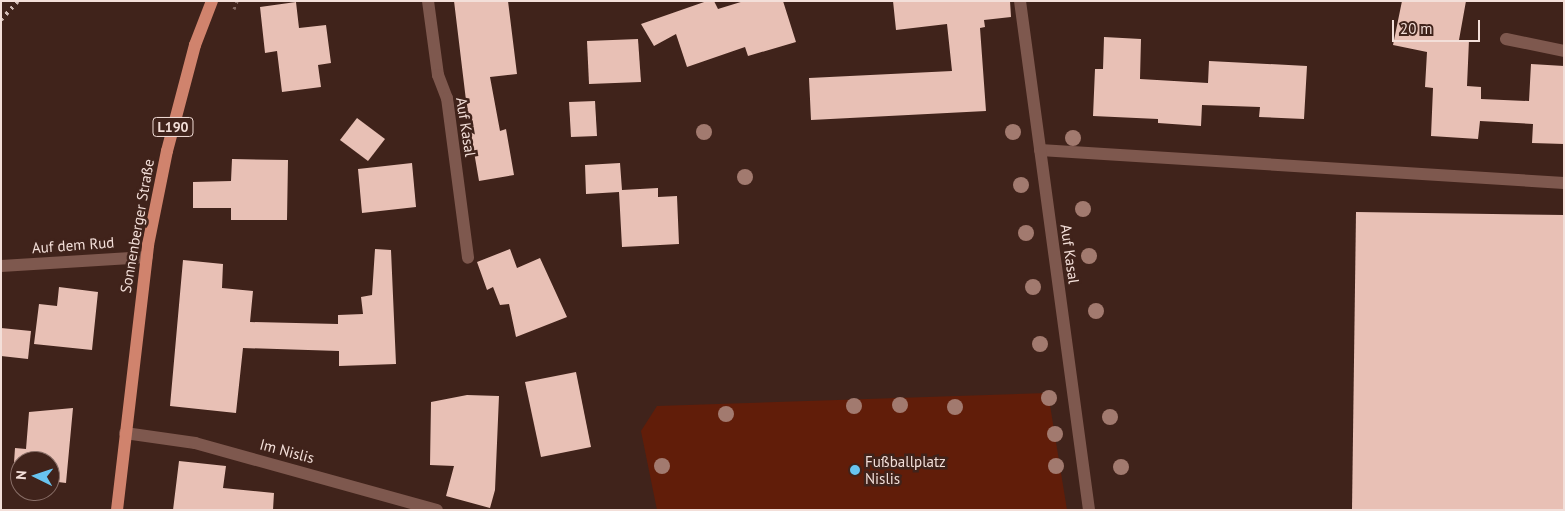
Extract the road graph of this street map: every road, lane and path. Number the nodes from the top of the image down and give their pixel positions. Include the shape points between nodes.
1 (212, 1) edge
2 (237, 1) edge
3 (428, 1) edge
4 (1020, 1) edge
5 (232, 14) dead end
6 (1506, 40) dead end
7 (1564, 51) edge
8 (1040, 150) junction
9 (1564, 183) edge
10 (146, 257) junction
11 (468, 258) dead end
12 (1, 266) edge
13 (126, 433) junction
14 (118, 510) edge
15 (437, 510) edge
16 (1089, 510) edge

1 - 10 main road, Sonnenberger Straße / L190 via 195,45 167,151
2 - 5 path
3 - 11 street, Auf Kasal via 438,75 447,98
4 - 8 street, Auf Kasal
6 - 7 street
8 - 9 street
8 - 16 street, Auf Kasal
10 - 12 street, Auf dem Rud
10 - 13 main road, Sonnenberger Straße / L190
13 - 14 main road, L190
13 - 15 street, Im Nislis via 195,443

